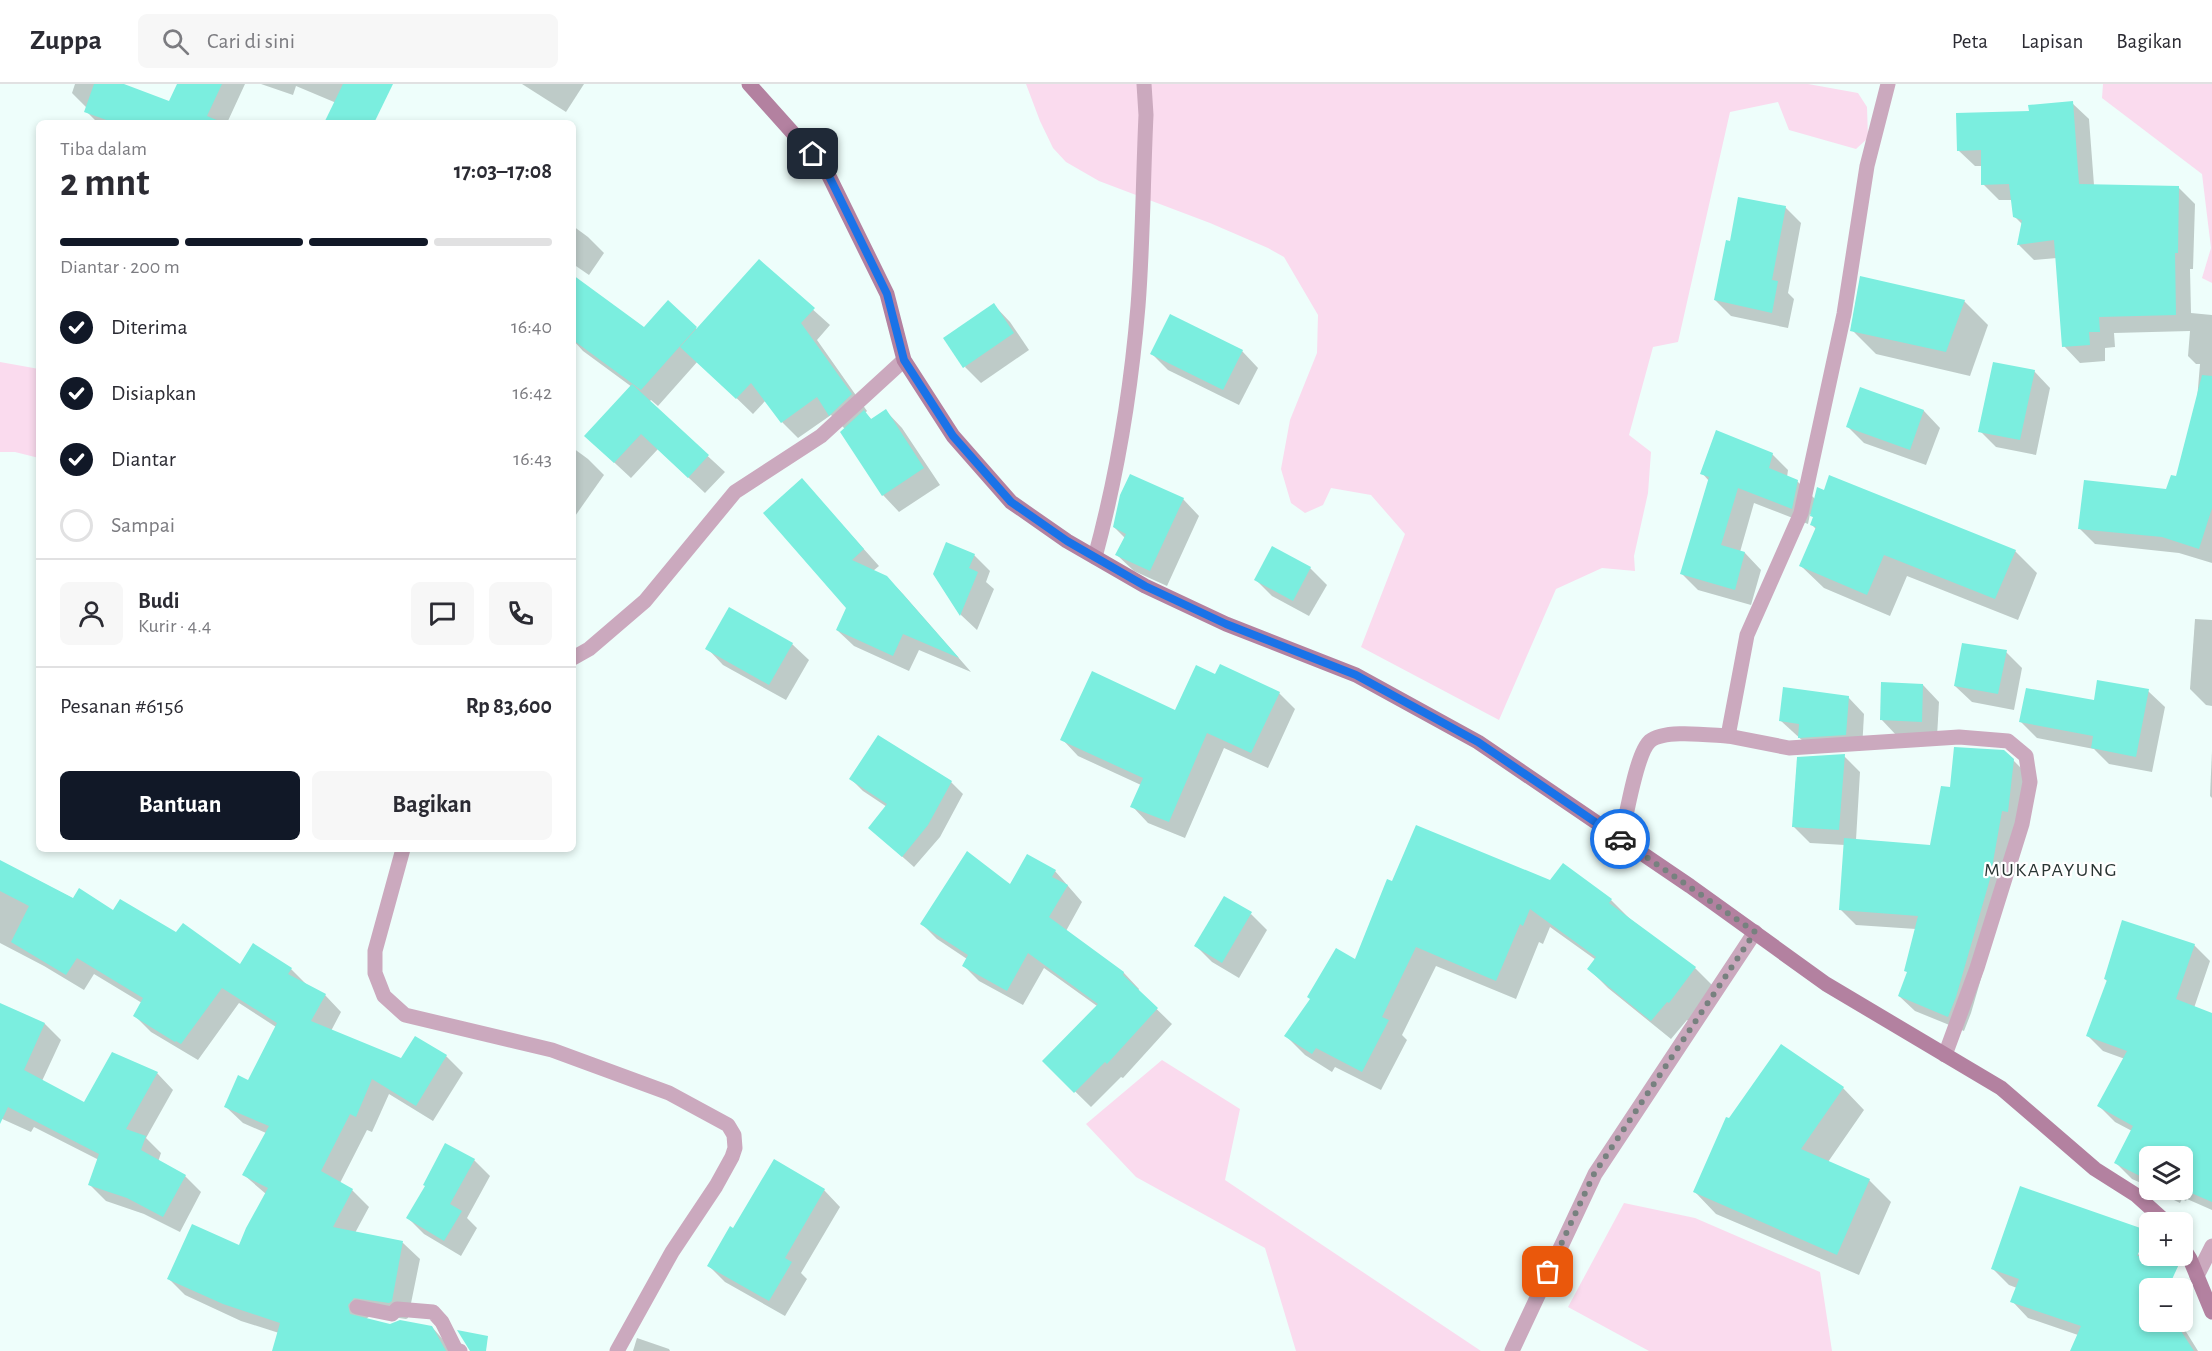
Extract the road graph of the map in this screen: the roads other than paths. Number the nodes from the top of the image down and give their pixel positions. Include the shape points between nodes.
1 (749, 84) edge
2 (1144, 84) edge
3 (1888, 84) edge
4 (904, 360) junction
5 (1095, 557) junction
6 (576, 656) edge
7 (1728, 735) junction
8 (1621, 839) junction
9 (402, 852) edge
10 (1755, 932) junction
11 (1946, 1055) junction
12 (2155, 1212) edge
13 (2212, 1246) edge
14 (2193, 1266) edge
15 (2197, 1276) junction
16 (357, 1307) dead end
17 (2212, 1312) edge
18 (460, 1351) edge
19 (617, 1351) edge
20 (1512, 1351) edge

1 - 4 street via 826,170 887,294
2 - 5 street via 1138,306 1122,430
3 - 7 street via 1867,166 1844,314 1801,513 1747,635
4 - 5 street via 953,436 1011,502
4 - 6 street via 821,436 735,492 645,601
5 - 8 street via 1145,586 1226,624 1356,675 1478,742
7 - 8 street via 1670,734 1650,740 1641,754
7 - 11 street via 1789,748 1959,737 2008,741 2026,756 2030,782 2022,824
8 - 10 street
9 - 19 street via 375,951 375,974 384,996 405,1015 552,1050 637,1081 669,1093 728,1125 734,1135 732,1157 672,1252
10 - 11 street via 1826,984
10 - 20 street via 1594,1174
11 - 12 street via 2001,1088 2095,1169
13 - 15 street
14 - 15 street
15 - 17 street
16 - 18 street via 385,1314 397,1309 434,1312

